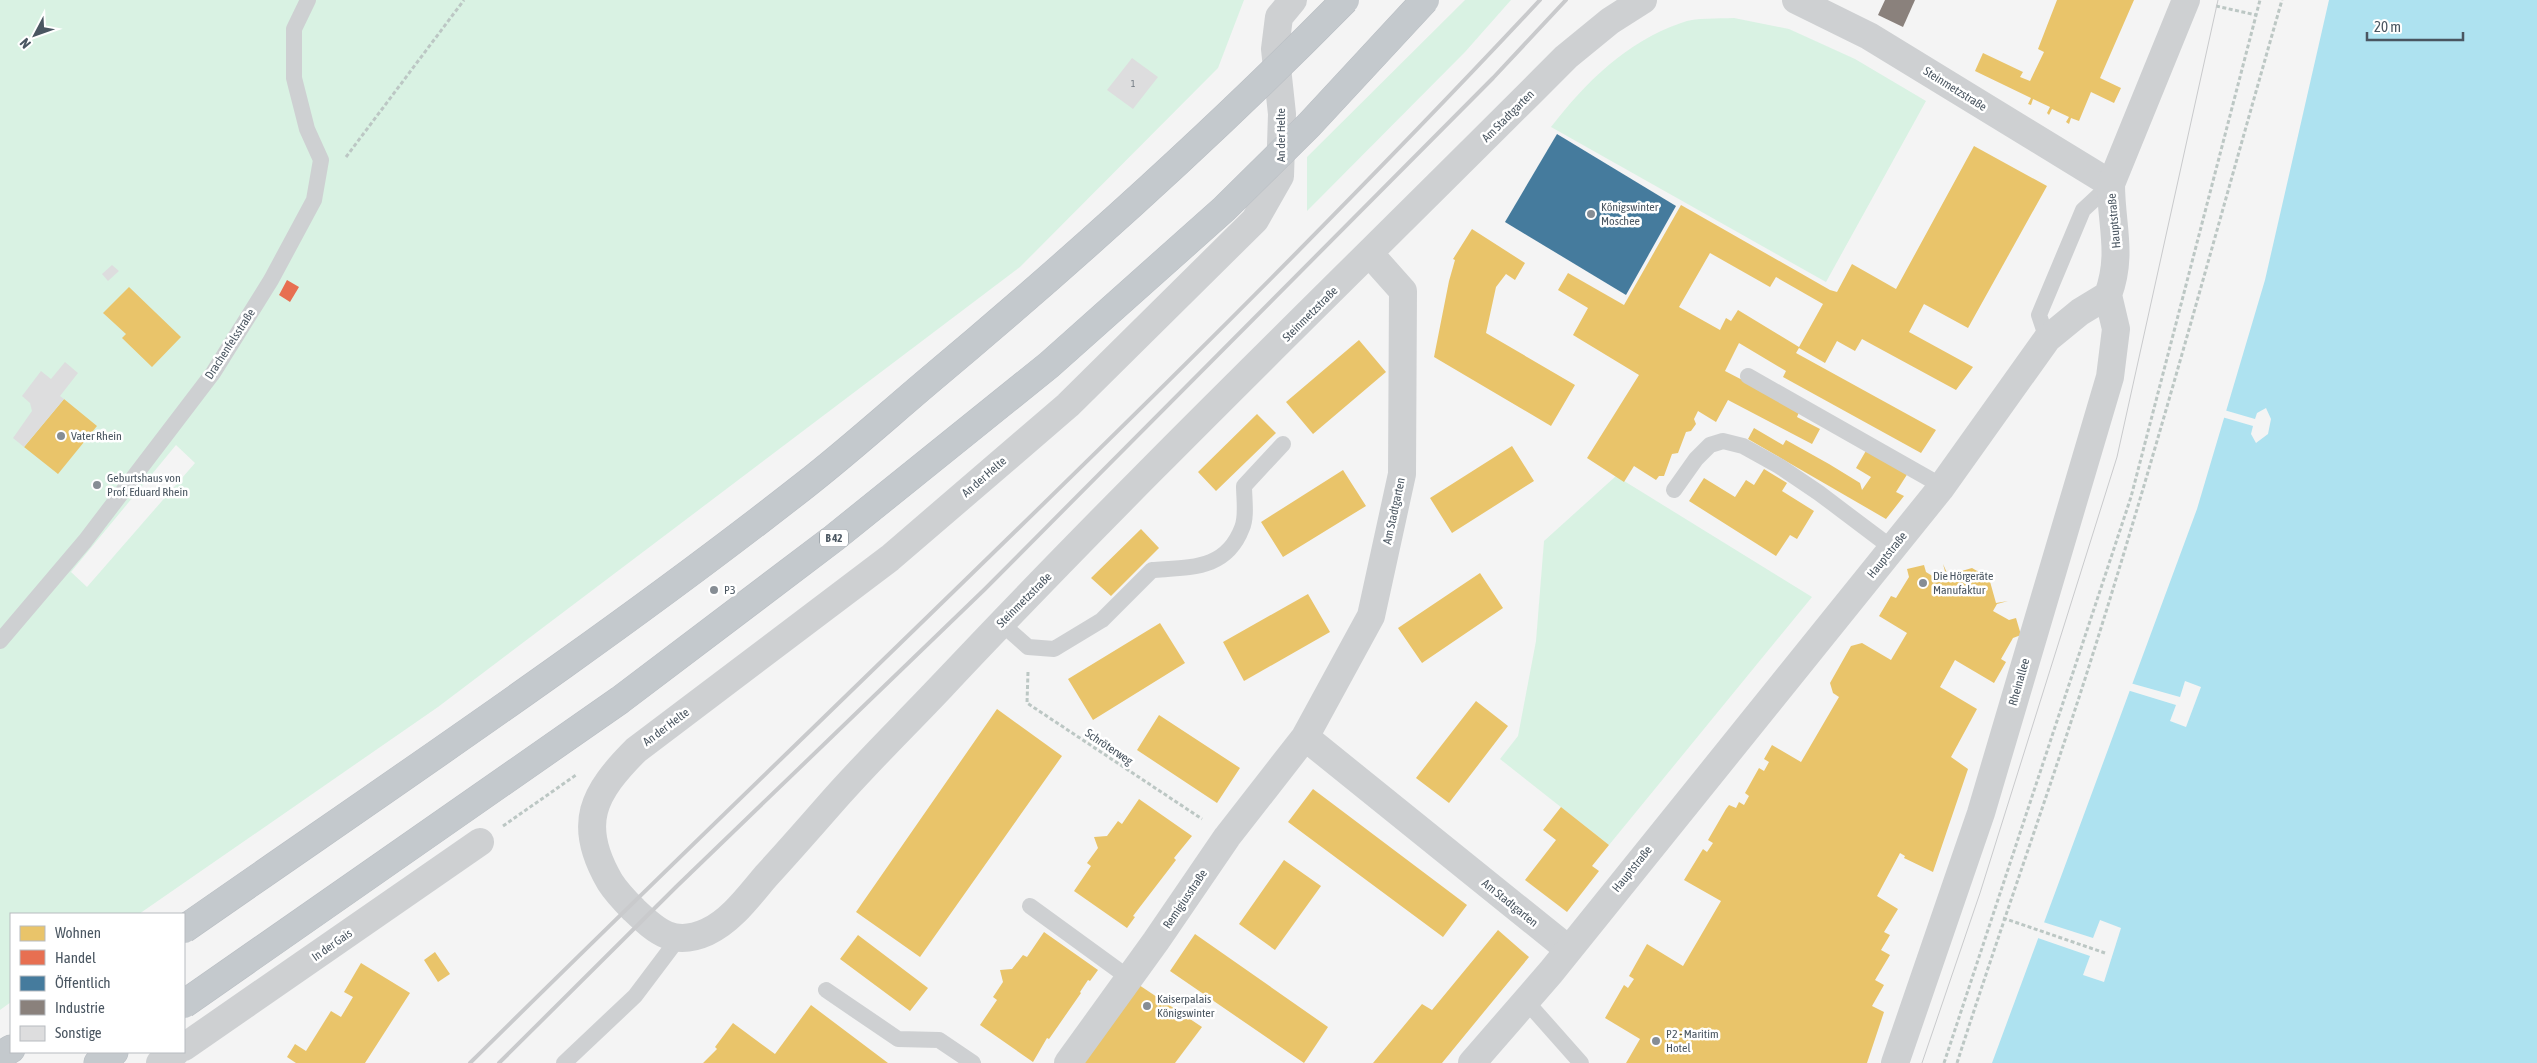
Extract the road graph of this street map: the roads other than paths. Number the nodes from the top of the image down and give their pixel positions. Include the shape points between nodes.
1 (308, 0) edge
2 (1293, 0) edge
3 (1345, 0) edge
4 (1425, 0) edge
5 (1643, 0) edge
6 (1796, 0) edge
7 (2186, 0) edge
8 (2111, 184) junction
9 (1370, 254) junction
10 (2108, 296) junction
11 (2047, 338) junction
12 (1748, 376) dead end
13 (1283, 444) dead end
14 (1942, 486) junction
15 (1674, 490) dead end
16 (1892, 548) junction
17 (1001, 623) junction
18 (0, 641) edge
19 (1305, 737) junction
20 (480, 842) dead end
21 (1030, 906) dead end
22 (185, 928) edge
23 (678, 939) junction
24 (1568, 949) junction
25 (1130, 978) junction
26 (826, 990) dead end
27 (1526, 1001) junction
28 (185, 1003) edge
29 (185, 1046) edge
30 (113, 1053) edge
31 (175, 1053) edge
32 (98, 1063) edge
33 (160, 1063) edge
34 (564, 1063) edge
35 (973, 1063) edge
36 (1068, 1063) edge
37 (1472, 1063) edge
38 (1581, 1063) edge
39 (1895, 1063) edge

1 - 18 lane, Drachenfelsstraße via 294,29 294,78 307,129 321,160 314,200 271,280 213,373 85,541
2 - 23 street, An der Helte via 1279,17 1274,49 1282,114 1280,176 1254,220 1068,405 890,558 636,750 612,773 598,796 593,814 595,852 616,892 656,931
3 - 22 highway, bridge via 1179,162 1006,316 805,484 596,642
4 - 28 highway, B 42, bridge via 1309,125 1231,202 1049,365 834,538 620,700
5 - 9 street, Am Stadtgarten via 1610,21 1566,57
6 - 8 street, Steinmetzstraße via 1869,36
7 - 8 street, Hauptstraße
8 - 10 street, Hauptstraße via 2111,209 2117,243 2115,277
8 - 11 lane via 2083,210 2039,315
9 - 17 street, Steinmetzstraße
9 - 19 street, Am Stadtgarten via 1403,291 1402,474 1372,616
10 - 11 street, Hauptstraße via 2080,312
10 - 39 street, Rheinallee via 2116,329 2110,377 1981,813
11 - 14 street, Hauptstraße
12 - 14 lane
13 - 17 lane via 1244,486 1243,527 1225,556 1195,566 1152,570 1102,620 1054,649 1028,647
14 - 16 street, Hauptstraße
15 - 16 lane via 1710,445 1724,441 1743,446 1819,493
16 - 24 street, Hauptstraße
17 - 23 street, Steinmetzstraße via 835,799 735,911 711,931
19 - 24 street, Am Stadtgarten
19 - 25 street, Remigiusstraße via 1227,837
20 - 29 street, In der Gais
21 - 25 lane
23 - 34 lane via 635,996
24 - 27 street, Hauptstraße
25 - 36 street, Remigiusstraße
26 - 35 lane via 898,1039 940,1040
27 - 37 street, Hauptstraße
27 - 38 lane
30 - 32 highway
31 - 33 street

